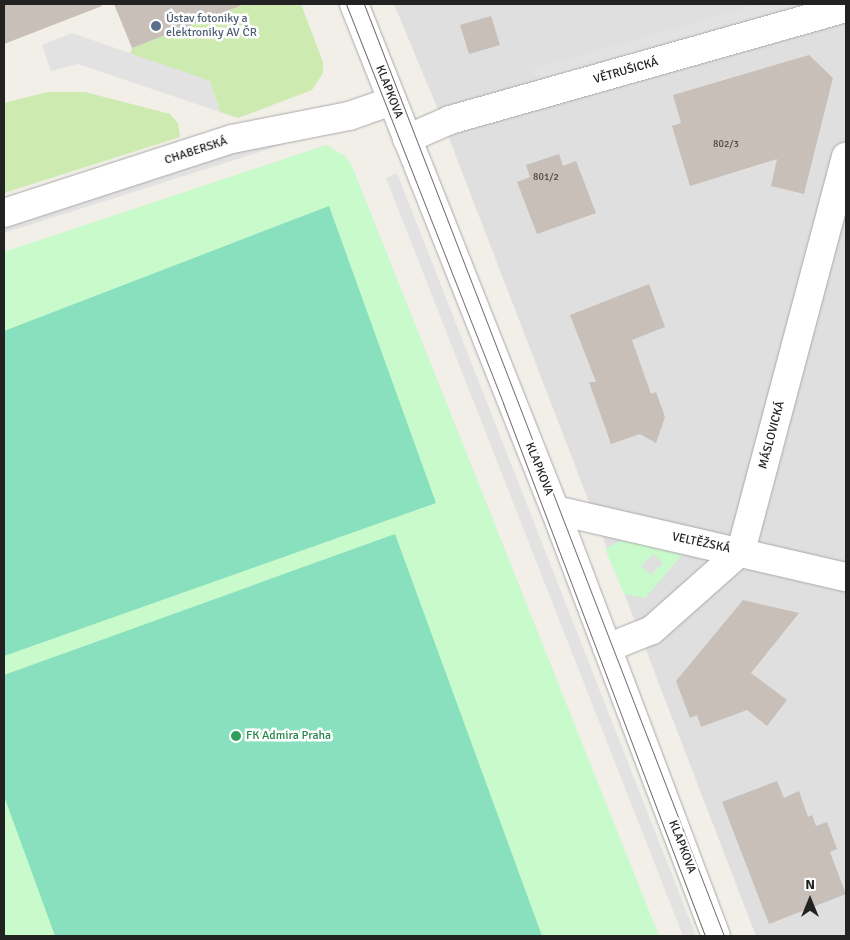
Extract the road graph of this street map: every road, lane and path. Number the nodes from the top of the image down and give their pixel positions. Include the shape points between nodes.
1 (354, 4) edge
2 (846, 8) edge
3 (392, 100) junction
4 (407, 138) junction
5 (846, 157) edge
6 (4, 213) edge
7 (555, 510) junction
8 (741, 551) junction
9 (846, 578) edge
10 (607, 648) junction
11 (716, 936) edge

1 - 3 street, KLAPKOVA
2 - 4 street, VĚTRUŠICKÁ via 450,120
3 - 4 street, KLAPKOVA
3 - 6 street, CHABERSKÁ via 349,116 232,139
4 - 7 street, KLAPKOVA
5 - 8 street, MÁSLOVICKÁ
7 - 8 street, VELTĚŽSKÁ
7 - 10 street, KLAPKOVA
8 - 9 street, VELTĚŽSKÁ
8 - 10 street via 652,630
10 - 11 street, KLAPKOVA

